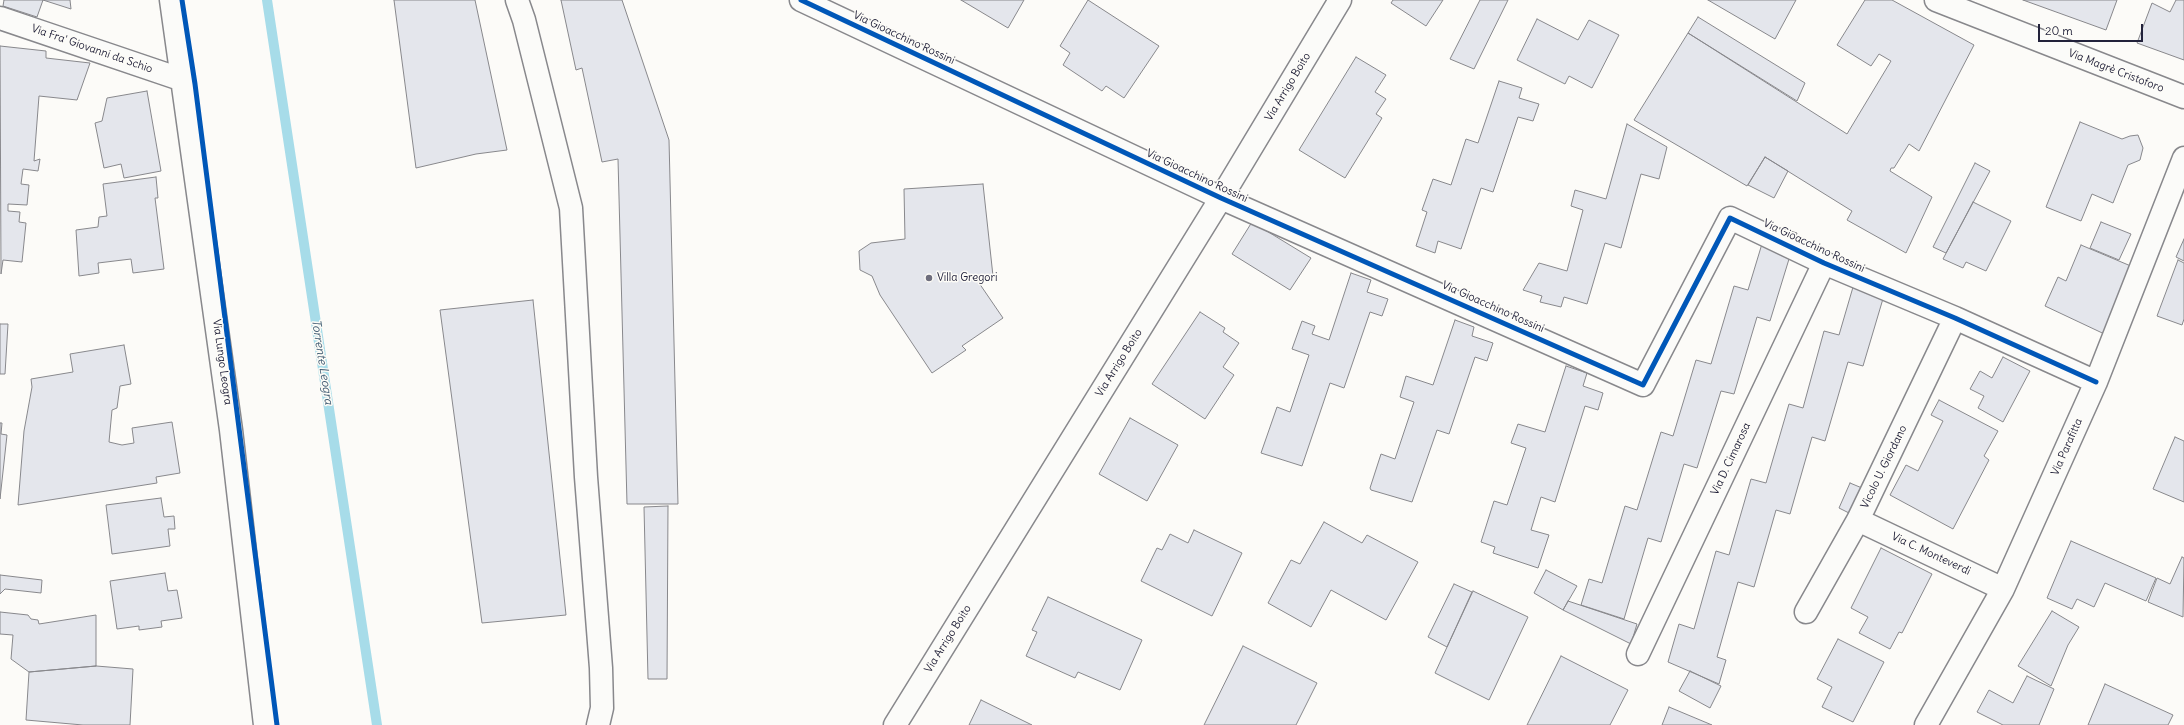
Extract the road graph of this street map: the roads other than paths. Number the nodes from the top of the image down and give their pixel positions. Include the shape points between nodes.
1 (171, 0) edge
2 (517, 0) edge
3 (801, 0) edge
4 (1340, 0) edge
5 (1942, 2) edge
6 (0, 18) edge
7 (183, 80) junction
8 (2184, 97) edge
9 (2184, 158) edge
10 (1221, 198) junction
11 (1824, 263) junction
12 (1955, 318) junction
13 (2096, 382) junction
14 (1858, 520) junction
15 (2004, 589) junction
16 (1806, 612) dead end
17 (1638, 654) dead end
18 (265, 725) edge
19 (598, 725) edge
20 (895, 725) edge
21 (1926, 725) edge

1 - 7 street, Via Lungo Leogra
2 - 19 street via 571,208 586,477 601,668 602,708
3 - 10 street, Via Gioacchino Rossini
4 - 10 street, Via Arrigo Boito
5 - 8 street, Via Magrè Cristoforo
6 - 7 street, Via Fra' Giovanni da Schio
7 - 18 street, Via Lungo Leogra via 231,430
9 - 13 street, Via Parafitta
10 - 11 street, Via Gioacchino Rossini via 1643,384 1730,218
10 - 20 street, Via Arrigo Boito
11 - 12 street, Via Gioacchino Rossini
11 - 17 street, Via D. Cimarosa
12 - 13 street, Via Gioacchino Rossini
12 - 14 street, Vicolo U. Giordano
13 - 15 street, Via Parafitta
14 - 15 street, Via C. Monteverdi
14 - 16 street, Vicolo U. Giordano
15 - 21 street, Via Parafitta

